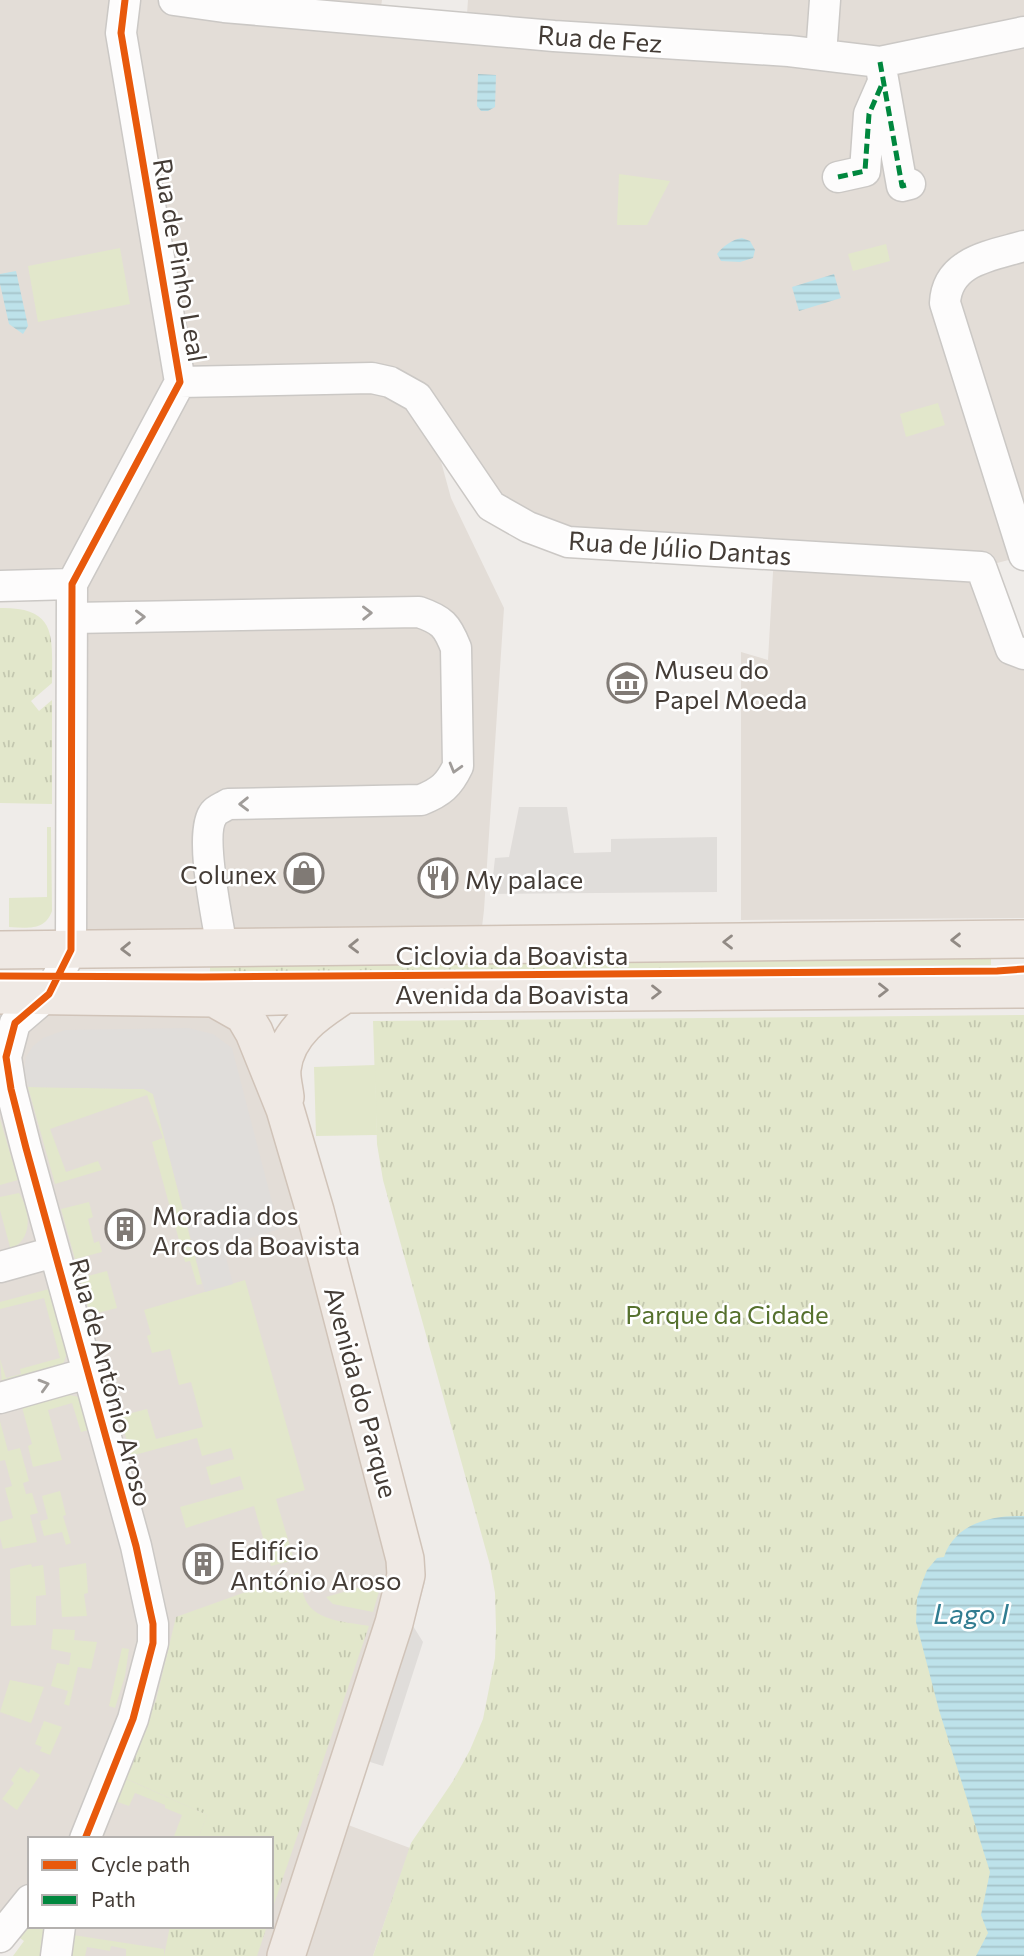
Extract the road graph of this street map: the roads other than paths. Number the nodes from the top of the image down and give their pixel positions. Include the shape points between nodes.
1 (125, 0) edge
2 (174, 0) edge
3 (824, 0) edge
4 (1024, 32) edge
5 (821, 55) junction
6 (882, 72) junction
7 (838, 177) dead end
8 (910, 184) dead end
9 (1024, 246) edge
10 (180, 382) junction
11 (1024, 556) edge
12 (981, 567) junction
13 (72, 584) junction
14 (0, 586) edge
15 (72, 618) junction
16 (1024, 654) edge
17 (1024, 939) edge
18 (222, 948) junction
19 (0, 950) edge
20 (71, 950) junction
21 (1024, 989) edge
22 (48, 994) junction
23 (345, 995) junction
24 (0, 996) edge
25 (214, 998) junction
26 (285, 1109) junction
27 (54, 1252) junction
28 (0, 1267) edge
29 (88, 1373) junction
30 (0, 1398) edge
31 (84, 1834) edge
32 (28, 1902) edge
33 (60, 1928) edge
34 (0, 1937) edge
35 (56, 1956) edge
36 (286, 1956) edge

1 - 10 street, Rua de Pinho Leal via 121,33
2 - 5 street, Rua de Fez via 554,36
3 - 5 street
4 - 6 street, Rua de Fez
5 - 6 street, Rua de Fez
6 - 7 street via 869,114 865,171
6 - 8 street via 902,186
9 - 11 street via 961,267 951,280 945,303
10 - 12 street, Rua de Júlio Dantas via 372,377 390,382 417,397 491,506 568,542
10 - 13 street, Rua de Pinho Leal
11 - 12 street, Rua de Júlio Dantas
12 - 16 street via 1011,649
13 - 14 street
13 - 15 street
15 -> 18 street via 419,612 436,618 449,630 456,648 458,766 450,782 439,793 421,800 228,804 214,812 207,828 207,849
15 - 20 street
17 -> 18 main road, Avenida da Boavista
18 -> 20 main road, Avenida da Boavista
19 - 20 main road, Avenida da Boavista
20 - 22 street, Rua de António Aroso
23 -> 21 main road, Avenida da Boavista
22 - 24 main road, Avenida da Boavista
22 - 25 main road, Avenida da Boavista
22 - 27 street, Rua de António Aroso via 15,1023 6,1057
23 - 25 main road, Avenida da Boavista
23 - 26 main road, Avenida do Parque via 315,1014 291,1043 282,1068
25 - 26 main road, Avenida do Parque via 244,1014
26 - 36 main road, Avenida do Parque via 402,1541 406,1574 390,1637
27 - 28 street
27 - 29 street, Rua de António Aroso
30 -> 29 street
29 - 31 street, Rua de António Aroso via 136,1546 153,1643 133,1719
32 - 34 street
33 - 35 street

